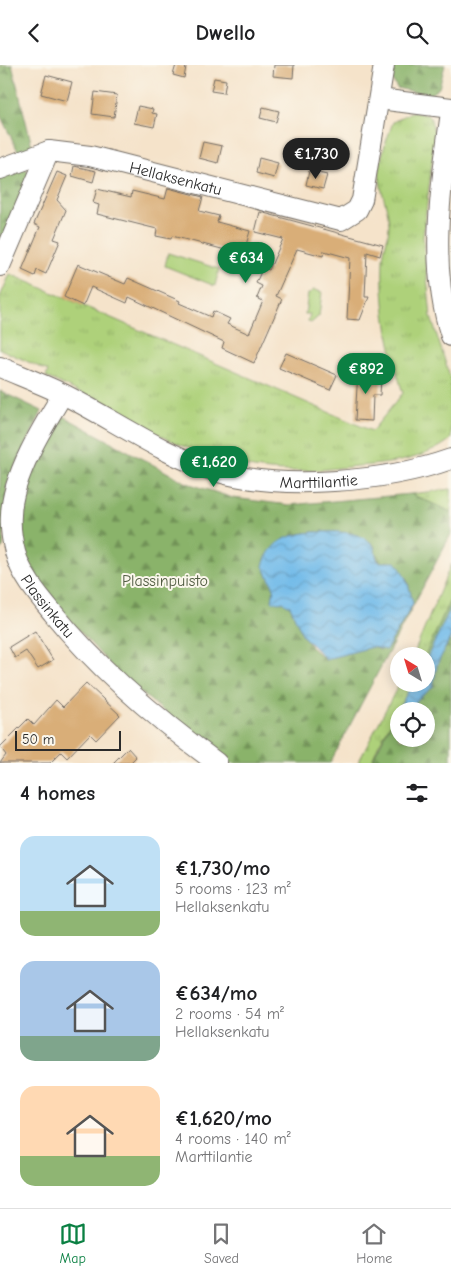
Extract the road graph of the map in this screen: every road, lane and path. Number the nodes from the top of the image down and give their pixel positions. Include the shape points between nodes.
1 (384, 65) edge
2 (379, 99) junction
3 (451, 108) edge
4 (451, 112) edge
5 (48, 151) junction
6 (0, 169) edge
7 (0, 266) edge
8 (451, 336) edge
9 (0, 367) edge
10 (62, 394) junction
11 (451, 459) edge
12 (217, 763) edge

1 - 2 street
2 - 3 street
2 - 5 street, Hellaksenkatu via 362,200 351,215 341,220 90,156
4 - 8 street via 438,222 441,277
5 - 6 street, Hellaksenkatu
5 - 7 street
9 - 10 street, Marttilantie
10 - 11 street, Marttilantie via 184,458 214,470 266,482 351,479 400,472
10 - 12 street, Plassinkatu via 35,443 14,495 11,526 15,553 40,597 98,663

